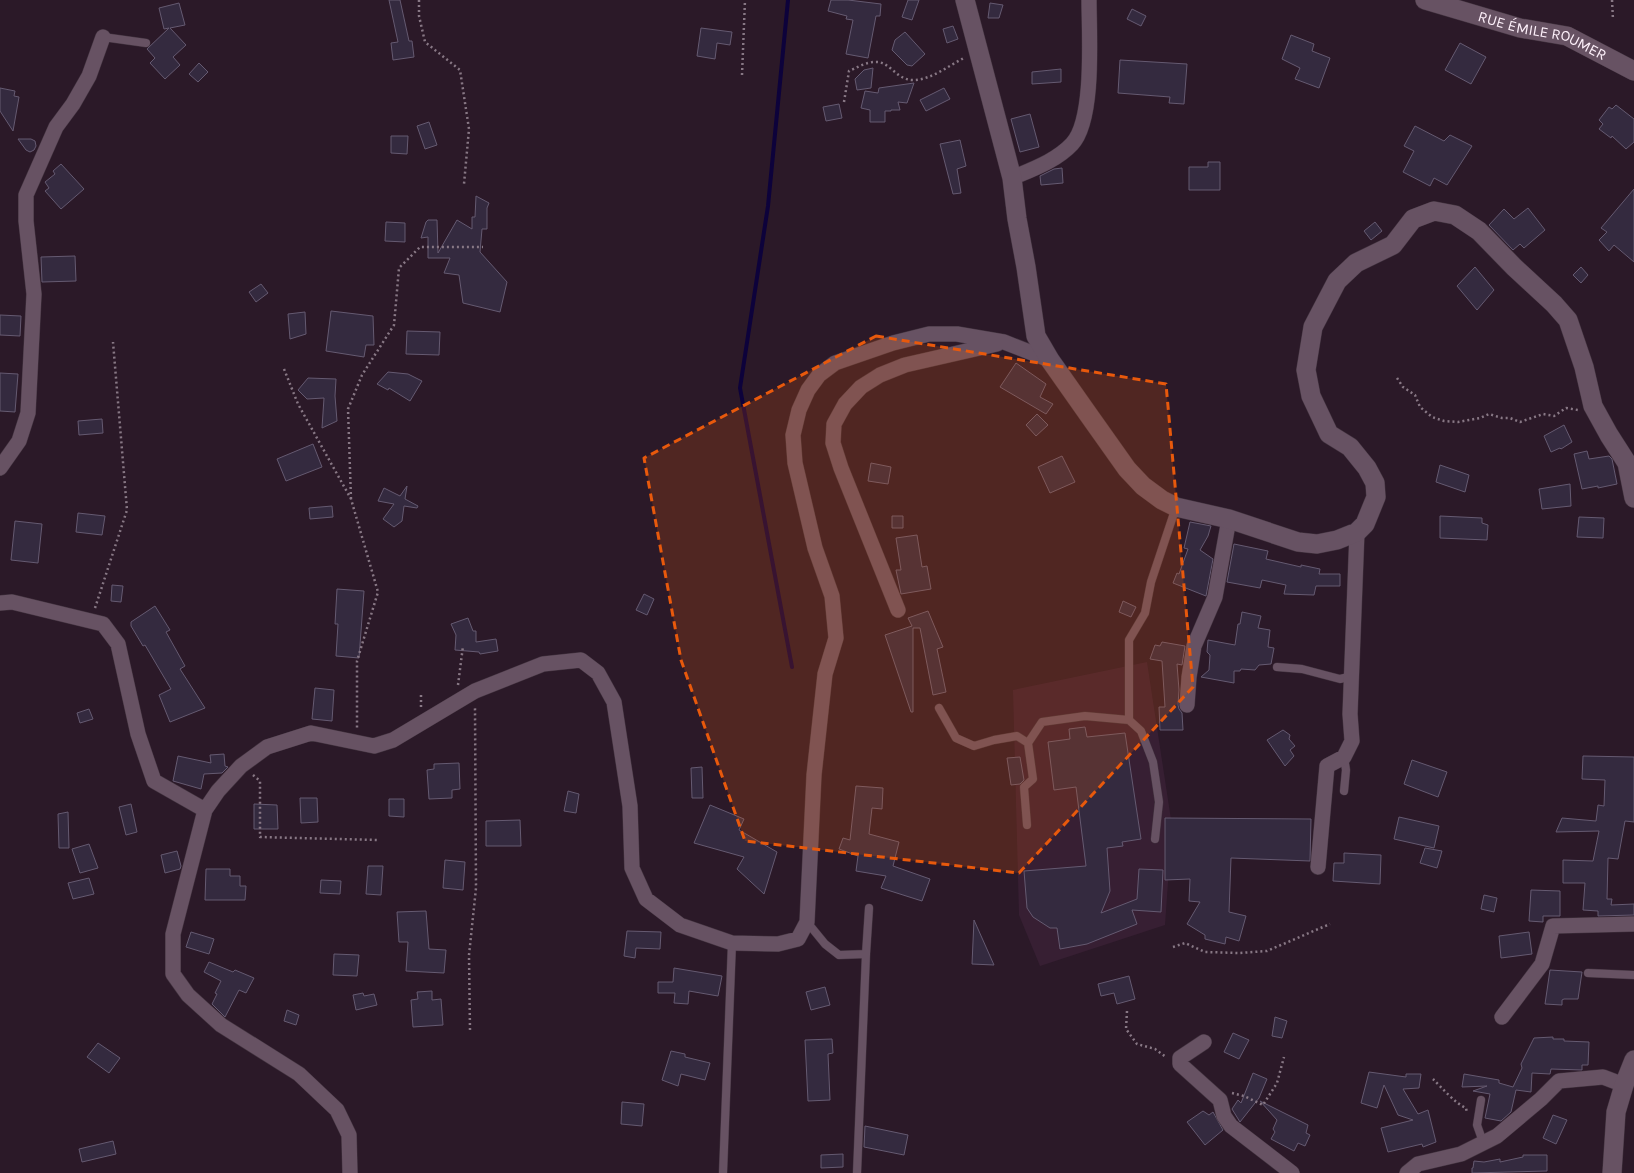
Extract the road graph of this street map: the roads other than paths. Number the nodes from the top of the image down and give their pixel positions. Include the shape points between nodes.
1 (966, 0) edge
2 (1089, 0) edge
3 (1424, 0) edge
4 (103, 37) joint
5 (146, 43) dead end
6 (1634, 71) edge
7 (1012, 178) junction
8 (1004, 342) junction
9 (1050, 360) junction
10 (0, 468) edge
11 (1634, 498) edge
12 (1176, 507) junction
13 (1229, 519) junction
14 (1357, 532) junction
15 (0, 603) edge
16 (898, 610) dead end
17 (1276, 667) dead end
18 (1352, 676) junction
19 (1188, 705) dead end
20 (939, 708) dead end
21 (1129, 720) junction
22 (1028, 742) junction
23 (1344, 757) junction
24 (1344, 791) dead end
25 (205, 810) junction
26 (1027, 824) dead end
27 (1155, 839) dead end
28 (1318, 867) dead end
29 (869, 908) dead end
30 (807, 922) junction
31 (1634, 924) edge
32 (732, 943) junction
33 (866, 954) junction
34 (1588, 973) dead end
35 (1634, 975) edge
36 (1502, 1017) dead end
37 (1204, 1042) dead end
38 (1634, 1060) edge
39 (1624, 1085) junction
40 (1481, 1100) dead end
41 (1483, 1142) junction
42 (350, 1173) edge
43 (723, 1173) edge
44 (857, 1173) edge
45 (1292, 1173) edge
46 (1407, 1173) edge
47 (1612, 1173) edge

1 - 7 street
2 - 7 street via 1089,72 1082,126 1074,143 1057,157
3 - 6 street, RUE ÉMILE ROUMER via 1520,28 1566,36
4 - 5 lane
4 - 10 street via 90,76 56,127 26,195 26,221 34,294 28,413 19,441
7 - 9 street via 1036,336
8 - 9 street
8 - 16 street via 905,365 880,375 855,393 845,404 834,424 834,443 841,468
8 - 30 street via 957,334 929,334 858,354 836,363 819,375 808,390 799,410 794,435 795,463 815,548 832,596 836,638 825,674 814,775
9 - 12 street via 1127,469 1143,486
11 - 14 street via 1627,463 1593,406 1584,367 1568,320 1479,231 1455,215 1434,211 1413,219 1393,245 1356,263 1337,282 1313,327 1306,370 1311,396 1329,434 1350,447 1375,483 1376,497 1365,524
12 - 13 street
12 - 21 lane via 1151,582 1145,613 1129,640
13 - 14 street via 1298,542 1317,544
13 - 19 street via 1215,597 1194,646
14 - 18 street
15 - 25 street via 12,602 103,624 118,644 138,734 154,780
17 - 18 lane via 1302,669 1340,679
18 - 23 street via 1352,741
20 - 22 lane via 956,738 974,746 1017,736
21 - 22 lane via 1085,716 1042,722
21 - 27 lane via 1141,731 1153,762 1159,802
22 - 26 lane via 1033,779 1024,788
23 - 24 lane
23 - 28 street via 1327,766
25 - 32 street via 241,766 267,747 311,733 374,746 393,740 476,691 543,664 581,660 598,673 614,702 630,806 632,868 646,899 680,925
25 - 42 street via 173,934 173,974 188,995 221,1025 299,1074 337,1110 349,1135
29 - 33 lane
30 - 32 street via 798,939 778,944
30 - 33 lane via 825,944 839,955
31 - 36 street via 1553,926 1542,964
32 - 43 lane
33 - 44 lane
34 - 35 lane
37 - 45 street via 1180,1058 1180,1064 1220,1100 1224,1116 1231,1126
38 - 39 street
39 - 41 street via 1603,1077 1559,1081 1498,1136
39 - 47 street via 1616,1112
40 - 41 lane via 1477,1125
41 - 46 street via 1461,1154 1418,1164

